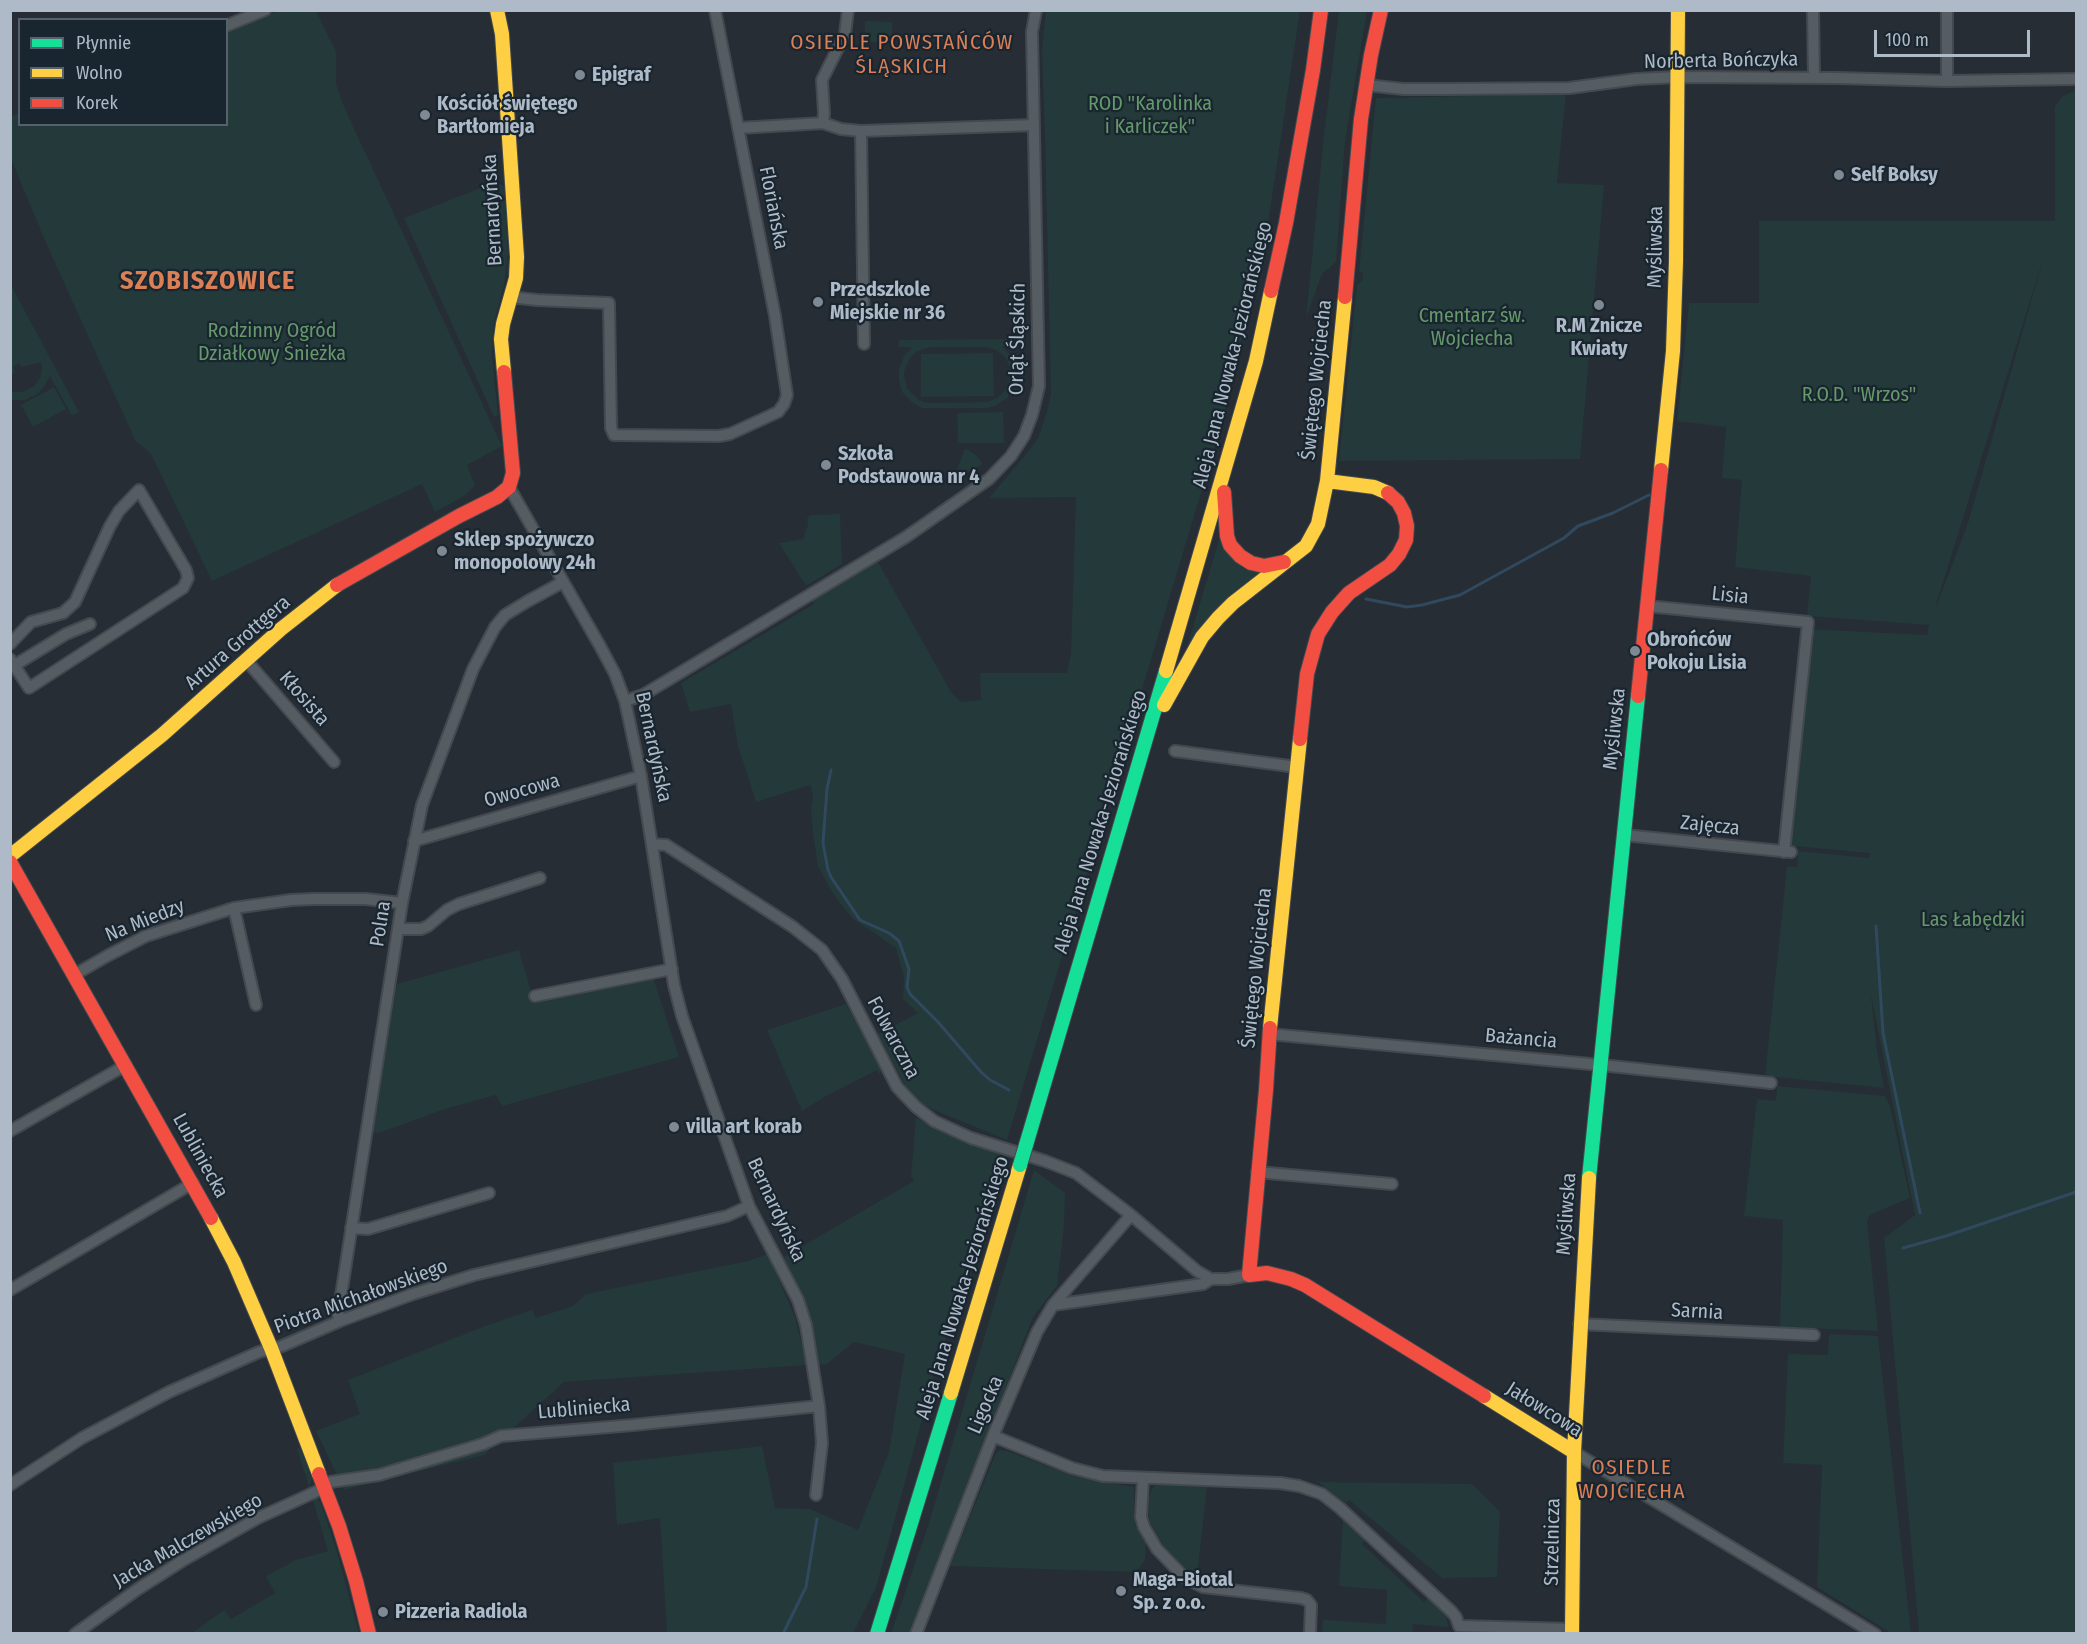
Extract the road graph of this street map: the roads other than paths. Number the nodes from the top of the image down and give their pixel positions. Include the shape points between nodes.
1 (265, 10) edge
2 (497, 10) edge
3 (715, 10) edge
4 (848, 10) edge
5 (1036, 10) edge
6 (1381, 10) edge
7 (1678, 10) edge
8 (1813, 10) edge
9 (1947, 10) edge
10 (1319, 15) edge
11 (228, 26) dead end
12 (1677, 77) junction
13 (1814, 78) junction
14 (2076, 79) edge
15 (1947, 81) junction
16 (1366, 85) junction
17 (823, 123) junction
18 (1034, 125) junction
19 (739, 128) junction
20 (861, 131) junction
21 (510, 297) junction
22 (864, 344) dead end
23 (1223, 479) junction
24 (1327, 481) junction
25 (509, 487) junction
26 (1288, 561) junction
27 (563, 582) junction
28 (1647, 606) junction
29 (90, 624) dead end
30 (10, 644) edge
31 (246, 660) junction
32 (13, 662) edge
33 (625, 701) junction
34 (1149, 732) junction
35 (1175, 751) dead end
36 (334, 762) dead end
37 (1297, 767) junction
38 (642, 777) junction
39 (1624, 835) junction
40 (414, 841) junction
41 (652, 844) junction
42 (1788, 852) joint
43 (10, 856) edge
44 (10, 862) edge
45 (540, 878) dead end
46 (402, 903) junction
47 (234, 908) junction
48 (398, 929) junction
49 (672, 969) junction
50 (74, 975) junction
51 (535, 996) dead end
52 (256, 1005) dead end
53 (1269, 1034) junction
54 (126, 1065) junction
55 (1601, 1065) junction
56 (1771, 1083) dead end
57 (10, 1131) edge
58 (1257, 1172) junction
59 (193, 1183) junction
60 (1392, 1184) dead end
61 (489, 1193) dead end
62 (749, 1206) junction
63 (1131, 1215) junction
64 (351, 1228) junction
65 (1249, 1275) junction
66 (1211, 1279) junction
67 (10, 1290) edge
68 (1053, 1305) junction
69 (340, 1321) junction
70 (1579, 1324) junction
71 (1814, 1335) dead end
72 (271, 1348) junction
73 (819, 1406) junction
74 (993, 1436) junction
75 (1574, 1452) junction
76 (1143, 1478) junction
77 (10, 1485) edge
78 (324, 1486) junction
79 (816, 1495) dead end
80 (1458, 1630) edge
81 (1572, 1631) edge
82 (75, 1634) edge
83 (369, 1634) edge
84 (877, 1634) edge
85 (916, 1634) edge
86 (1310, 1634) edge
87 (1875, 1634) edge

1 - 11 street
2 - 21 street, Bernardyńska via 502,34 517,257
3 - 19 street, Floriańska
4 - 17 street via 845,34 822,80
5 - 18 street, Orląt Śląskich via 1032,32
6 - 16 street, Świętego Wojciecha
7 - 12 street, Myśliwska
8 - 13 street
9 - 15 street
10 - 23 street, Aleja Jana Nowaka-Jeziorańskiego via 1284,235 1256,361
12 - 13 street, Norberta Bończyka
12 - 16 street, Norberta Bończyka via 1569,88 1421,89
12 - 28 street, Myśliwska via 1673,341
13 - 15 street, Norberta Bończyka
14 - 15 street, Norberta Bończyka
16 - 24 street, Świętego Wojciecha
17 - 19 street
17 - 20 street
18 - 20 street
18 - 33 street, Orląt Śląskich via 1039,386 1024,436 1011,456 978,487 906,537 643,695
19 - 21 street, Floriańska via 784,370 787,395 778,412 718,436 614,435 609,303
20 - 22 street
21 - 25 street, Bernardyńska via 501,339 513,473
23 - 26 street via 1230,545 1251,563 1264,566
23 - 34 street, Aleja Jana Nowaka-Jeziorańskiego
24 - 26 street via 1313,536
24 - 37 street, Świętego Wojciecha via 1374,487 1388,493 1404,513 1406,540 1390,565 1348,593 1323,624 1307,674
25 - 27 street, Bernardyńska
25 - 31 street, Artura Grottgera via 330,589
26 - 34 street via 1233,603 1202,637
27 - 33 street, Bernardyńska via 605,655
27 - 40 street, Polna via 505,615 487,639 422,805
28 - 39 street, Myśliwska
28 - 42 street, Lisia via 1808,622
29 - 32 street
30 - 32 street via 31,622 63,613 75,602 110,526 139,490 186,570 186,584 29,688
31 - 36 street, Kłosista
31 - 43 street, Artura Grottgera via 162,735
33 - 38 street, Bernardyńska
34 - 84 street, Aleja Jana Nowaka-Jeziorańskiego, bridge
35 - 37 street
37 - 53 street, Świętego Wojciecha
38 - 40 street, Owocowa
38 - 41 street, Bernardyńska
39 - 42 street, Zajęcza
39 - 55 street, Myśliwska
40 - 46 street, Polna
41 - 49 street, Bernardyńska
41 - 63 street, Folwarczna via 666,845 822,950 842,980 897,1087 916,1107 971,1138 1076,1173
44 - 50 street, Lubliniecka
45 - 48 street via 459,904 428,927
46 - 47 street, Na Miedzy via 334,898
46 - 48 street, Polna
47 - 50 street, Na Miedzy via 146,936
47 - 52 street
48 - 64 street, Polna
49 - 51 street
49 - 62 street, Bernardyńska via 682,1016
50 - 54 street, Lubliniecka
53 - 55 street, Bażancia
53 - 58 street, Świętego Wojciecha
54 - 57 street
54 - 59 street, Lubliniecka
55 - 56 street, Bażancia
55 - 70 street, Myśliwska
58 - 60 street
58 - 65 street, Świętego Wojciecha
59 - 67 street
59 - 72 street, Lubliniecka via 234,1262
61 - 64 street via 368,1229
62 - 69 street, Piotra Michałowskiego via 727,1216 474,1275
62 - 73 street, Bernardyńska via 798,1300
63 - 66 street, Folwarczna
63 - 68 street, Ligocka
64 - 69 street, Polna
65 - 66 street
65 - 75 street, Jałowcowa via 1267,1273 1305,1285
66 - 68 street via 1203,1284
68 - 74 street, Ligocka via 1037,1332
69 - 72 street, Piotra Michałowskiego
70 - 71 street, Sarnia
70 - 75 street, Myśliwska
72 - 77 street, Piotra Michałowskiego via 136,1408
72 - 78 street, Lubliniecka
73 - 78 street, Lubliniecka via 501,1436 379,1475
73 - 79 street, Bernardyńska via 822,1443
74 - 76 street via 1088,1473
74 - 85 street, Ligocka
75 - 81 street, Strzelnicza
75 - 87 street, Jałowcowa
76 - 80 street via 1280,1483 1322,1494 1445,1605 1456,1617
76 - 86 street via 1144,1527 1157,1550 1185,1578 1203,1587 1307,1600 1311,1605
78 - 82 street, Jacka Malczewskiego via 218,1540
78 - 83 street, Lubliniecka via 351,1563
80 - 81 street

